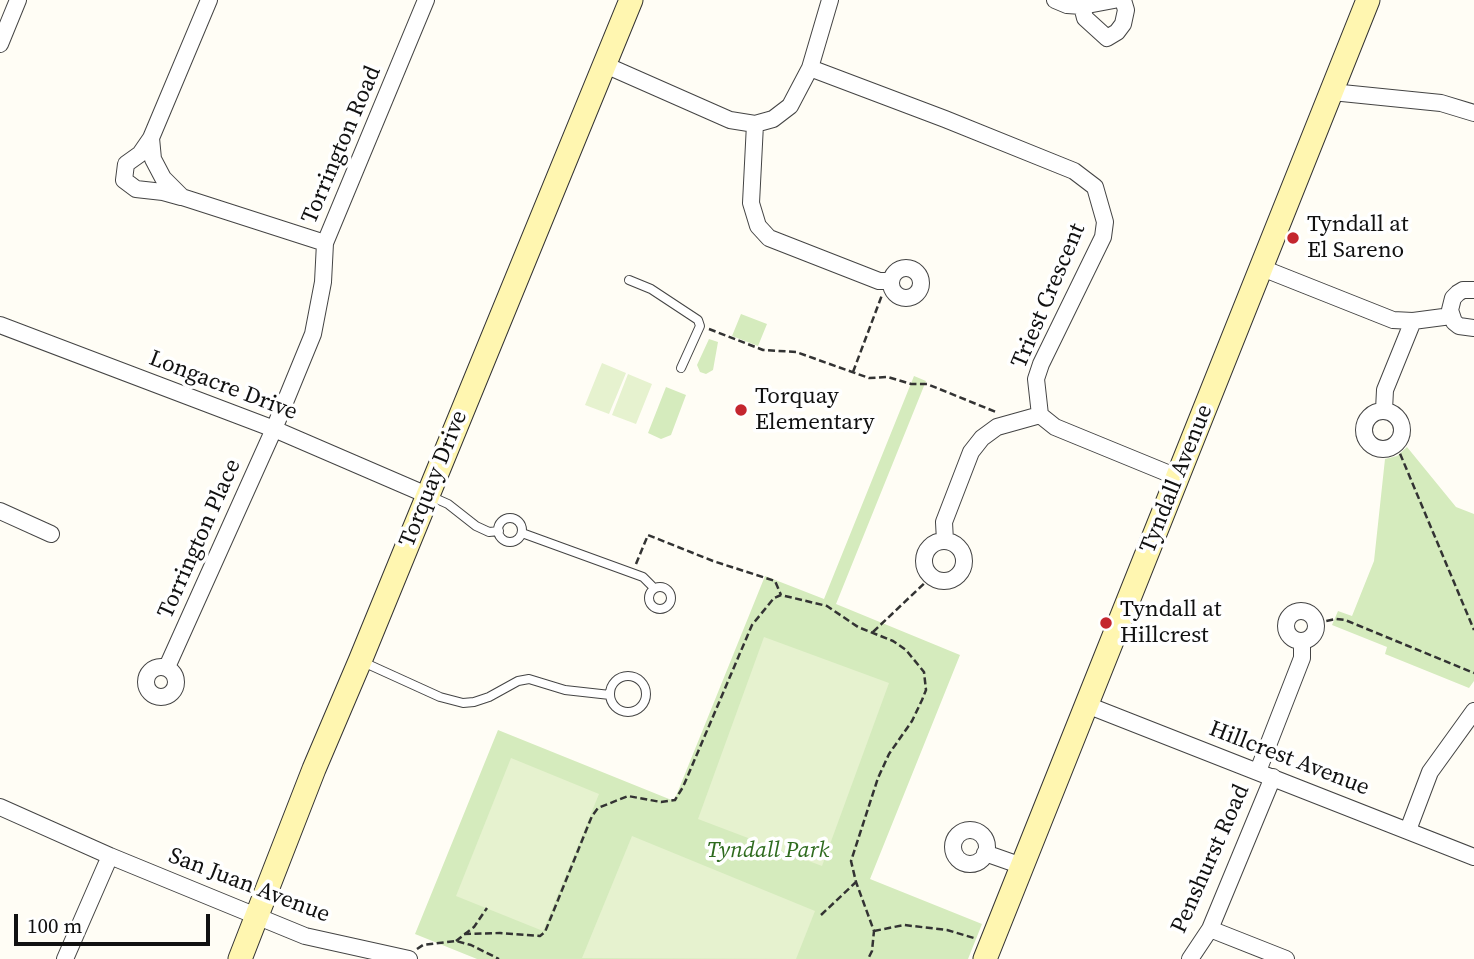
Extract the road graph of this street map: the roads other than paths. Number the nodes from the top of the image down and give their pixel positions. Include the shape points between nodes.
1 (209, 0) edge
2 (426, 0) edge
3 (631, 0) edge
4 (830, 0) edge
5 (1055, 0) edge
6 (1114, 0) edge
7 (1123, 0) edge
8 (1368, 0) edge
9 (15, 1) edge
10 (1082, 6) junction
11 (0, 44) edge
12 (603, 64) junction
13 (810, 68) junction
14 (1332, 92) junction
15 (1474, 113) edge
16 (755, 124) junction
17 (151, 138) junction
18 (182, 197) junction
19 (325, 243) junction
20 (1262, 268) junction
21 (629, 280) dead end
22 (887, 281) road end
23 (1474, 290) edge
24 (1451, 316) junction
25 (1413, 321) junction
26 (0, 325) edge
27 (1474, 328) edge
28 (681, 368) dead end
29 (1384, 410) junction
30 (1040, 415) junction
31 (274, 429) junction
32 (1177, 477) junction
33 (427, 495) junction
34 (0, 511) edge
35 (499, 531) junction
36 (522, 533) junction
37 (51, 534) dead end
38 (945, 541) junction
39 (654, 588) dead end
40 (1302, 642) junction
41 (360, 661) junction
42 (167, 667) dead end
43 (610, 695) junction
44 (1087, 705) junction
45 (1474, 711) edge
46 (1265, 774) junction
47 (0, 807) edge
48 (1408, 830) junction
49 (985, 853) dead end
50 (110, 856) junction
51 (1474, 857) edge
52 (1022, 866) junction
53 (258, 918) junction
54 (1210, 929) junction
55 (982, 949) edge
56 (65, 959) edge
57 (240, 959) edge
58 (411, 959) edge
59 (1190, 959) edge
60 (1286, 959) edge

1 - 17 street
2 - 19 street, Torrington Road
3 - 12 street, Torquay Drive
4 - 13 street
5 - 10 street
6 - 10 street
7 - 10 street via 1123,24 1107,38 1085,18
8 - 14 street, Tyndall Avenue
9 - 11 street
12 - 16 street via 730,121
12 - 33 street, Torquay Drive
13 - 16 street via 790,106
13 - 30 street, Triest Crescent via 1073,172 1095,187 1105,222 1103,237 1041,364 1036,379
14 - 15 street via 1441,103
14 - 20 street, Tyndall Avenue
16 - 22 street via 751,203 758,226 769,238
17 - 18 street via 153,159 163,178
17 - 18 street via 141,154 127,164 124,180 136,189
18 - 19 street
19 - 31 street, Torrington Road via 313,334
20 - 25 street via 1393,320
20 - 32 street, Tyndall Avenue
21 - 28 lane via 691,314 700,326
23 - 24 street via 1463,290 1453,298
24 - 25 street
24 - 27 street via 1459,326
25 - 29 street via 1385,390
26 - 31 street, Longacre Drive
29 - 29 street via 1396,415 1403,426 1396,444 1384,449 1368,441 1364,429 1368,418
30 - 32 street via 1055,427
30 - 38 street via 997,427 971,452 944,522
31 - 33 street, Longacre Drive
31 - 42 street, Torrington Place
32 - 44 street, Tyndall Avenue
33 - 35 lane via 448,504 476,527
33 - 41 street, Torquay Drive
34 - 37 street
35 - 36 lane via 508,542
35 - 36 lane via 503,521 511,518 519,522
36 - 39 lane via 643,577
38 - 38 street via 961,551 963,565 951,579 937,580 925,566 925,554 933,544
40 - 40 street via 1286,632 1288,617 1297,611 1307,612 1316,623 1315,634
40 - 46 street, Penshurst Road via 1302,658
41 - 43 lane via 463,703 529,679 565,690
41 - 53 street, Torquay Drive
43 - 43 lane via 614,706 629,713 644,704 647,692 636,677 624,676 614,683
44 - 46 street, Hillcrest Avenue
44 - 52 street, Tyndall Avenue
45 - 48 street via 1430,772
46 - 48 street, Hillcrest Avenue
46 - 54 street, Penshurst Road
47 - 50 street, San Juan Avenue
48 - 51 street, Hillcrest Avenue
49 - 52 street
50 - 53 street, San Juan Avenue
50 - 56 street
52 - 55 street, Tyndall Avenue
53 - 57 street, Torquay Drive
53 - 58 street, San Juan Avenue via 327,942
54 - 59 street, Penshurst Road
54 - 60 street

